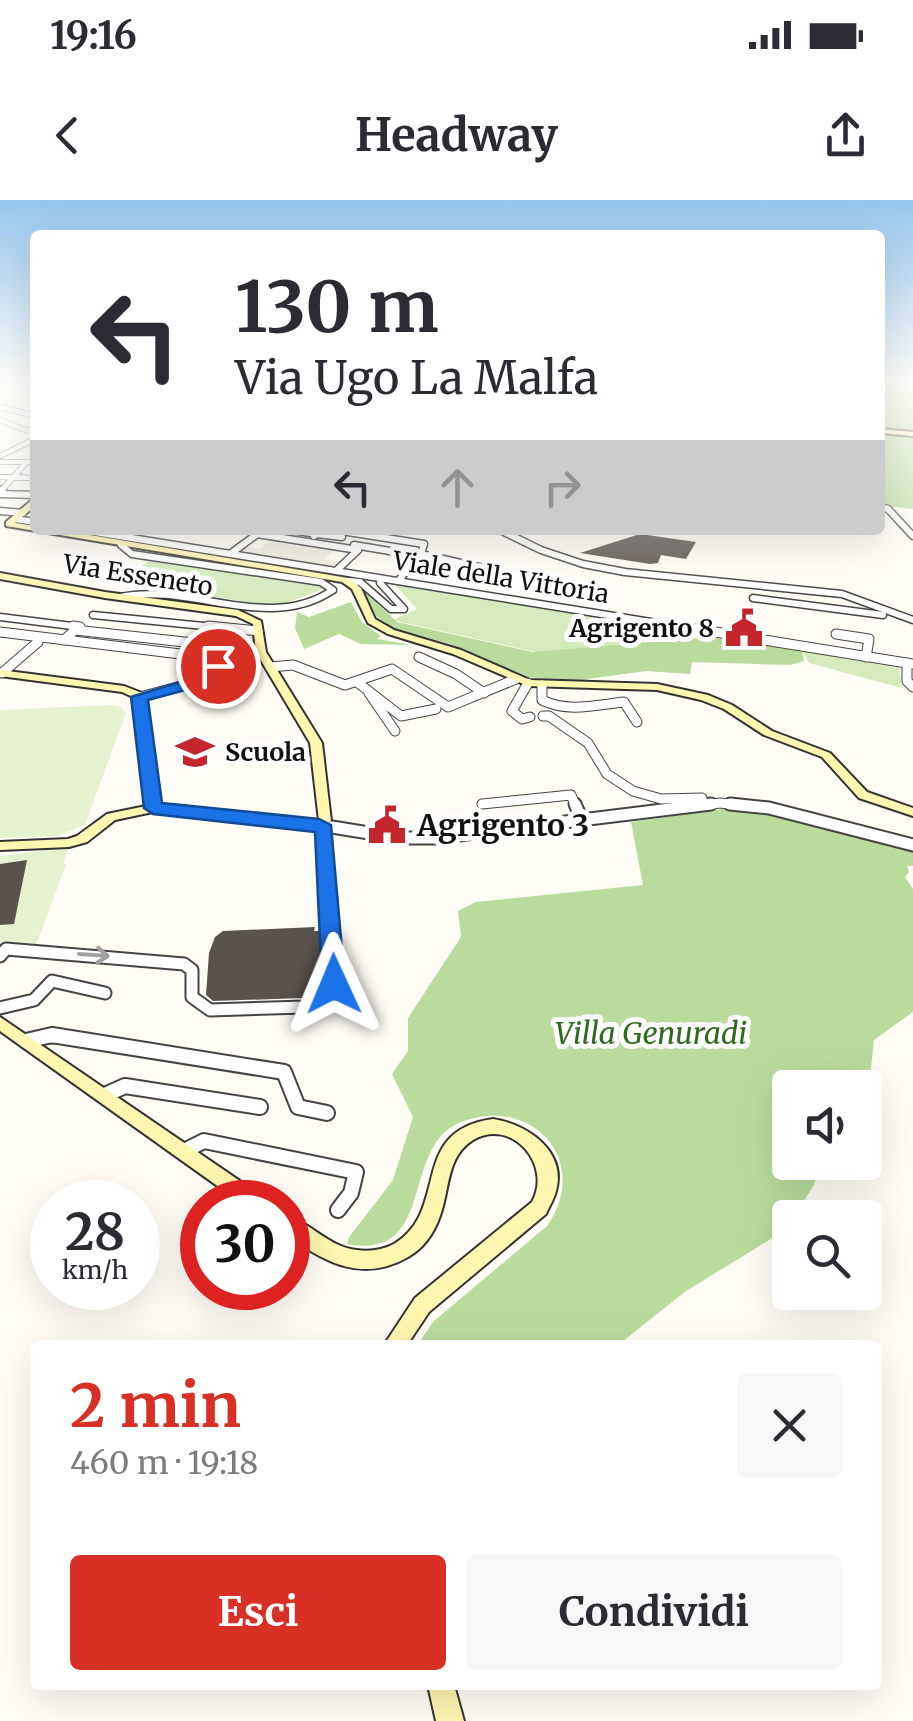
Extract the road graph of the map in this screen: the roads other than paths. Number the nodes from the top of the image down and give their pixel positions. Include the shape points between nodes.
1 (0, 459) edge
2 (30, 462) edge
3 (30, 463) edge
4 (0, 477) edge
5 (12, 478) junction
6 (30, 478) edge
7 (0, 493) edge
8 (30, 497) edge
9 (885, 508) edge
10 (0, 510) edge
11 (12, 520) edge
12 (77, 535) edge
13 (113, 535) edge
14 (256, 535) edge
15 (274, 535) edge
16 (316, 535) edge
17 (321, 535) edge
18 (367, 535) edge
19 (511, 535) edge
20 (913, 536) edge
21 (307, 542) junction
22 (121, 545) junction
23 (356, 545) junction
24 (230, 554) junction
25 (482, 568) dead end
26 (336, 571) junction
27 (0, 576) edge
28 (381, 579) junction
29 (346, 581) junction
30 (398, 582) junction
31 (120, 597) junction
32 (754, 598) dead end
33 (94, 615) dead end
34 (0, 617) edge
35 (912, 620) edge
36 (154, 627) dead end
37 (258, 631) junction
38 (0, 632) edge
39 (836, 634) dead end
40 (147, 638) junction
41 (64, 640) junction
42 (38, 642) dead end
43 (136, 649) junction
44 (418, 657) dead end
45 (866, 657) junction
46 (213, 658) junction
47 (0, 659) edge
48 (16, 661) junction
49 (910, 663) edge
50 (270, 666) junction
51 (1, 673) edge
52 (516, 678) junction
53 (358, 682) junction
54 (528, 682) junction
55 (542, 685) junction
56 (913, 687) edge
57 (369, 693) junction
58 (484, 694) junction
59 (140, 697) junction
60 (436, 709) dead end
61 (543, 716) dead end
62 (530, 718) dead end
63 (637, 722) dead end
64 (395, 731) dead end
65 (709, 803) junction
66 (482, 804) dead end
67 (153, 808) junction
68 (913, 812) edge
69 (582, 820) junction
70 (325, 826) junction
71 (913, 845) edge
72 (0, 846) edge
73 (0, 956) edge
74 (334, 984) joint
75 (105, 993) dead end
76 (0, 1008) edge
77 (0, 1023) edge
78 (26, 1040) junction
79 (105, 1095) junction
80 (260, 1107) dead end
81 (328, 1113) dead end
82 (184, 1151) junction
83 (224, 1180) edge
84 (338, 1210) dead end
85 (310, 1241) edge
86 (398, 1340) edge
87 (442, 1690) edge
88 (450, 1721) edge

1 - 2 street
3 - 5 street
4 - 5 street
5 - 6 street
5 - 7 street
7 - 8 street
9 - 20 street
10 - 11 street
12 - 22 main road
13 - 24 street, Viale della Vittoria
14 - 24 street
15 - 21 street
16 - 21 street
17 - 23 street
18 - 25 street via 424,544 420,554
19 - 35 street via 582,566 835,592
21 - 23 street
22 - 29 main road
22 - 31 street via 132,554 321,582 333,590 278,610 143,592
23 - 26 street
23 - 30 street via 420,556
24 - 26 street, Viale della Vittoria
26 - 28 street, Viale della Vittoria
27 - 31 main road, Via Esseneto
28 - 29 street via 404,609 391,610 360,582
28 - 30 street, Viale della Vittoria
29 - 52 main road via 370,621 384,630
30 - 45 street, Viale della Vittoria
31 - 37 main road, Via Esseneto via 243,614 256,620
32 - 35 street
33 - 37 street, Via Esseneto
34 - 36 street via 148,634
37 - 50 main road
38 - 41 street
39 - 45 street via 870,639
40 - 41 street via 74,630
40 - 43 street
40 - 46 street via 221,646
41 - 43 street
42 - 48 street
43 - 46 street
44 - 58 street
45 - 49 street, Viale della Vittoria
46 - 59 street via 218,666 208,678
47 - 48 street
48 - 51 street
49 - 56 street via 907,681
50 - 53 street via 294,665 339,684
50 - 70 main road via 316,743
51 - 59 main road via 124,689
52 - 54 main road
52 - 58 street
53 - 57 street
53 - 58 street via 392,670 445,706
54 - 55 main road
54 - 62 street via 512,711
55 - 63 street via 548,705 624,702
55 - 68 main road via 657,687 704,697 768,733 826,755 863,795
57 - 60 street via 404,716
57 - 64 street
59 - 67 main road
61 - 65 street via 588,743 608,774 628,788 652,798 699,797
65 - 69 street
65 - 71 street via 769,808
66 - 69 street via 571,795
67 - 70 main road
67 - 72 main road via 111,818 69,843
69 - 70 street via 435,838
70 - 74 street
73 -> 74 street via 6,949 184,964 192,970 192,997 210,1010 304,1007 323,1001
75 - 76 street via 52,981 34,1000
77 - 78 main road
78 - 79 main road
78 - 81 street via 52,1034 284,1072 298,1106
79 - 80 street via 125,1086
79 - 82 main road
82 - 83 main road
82 - 84 street via 204,1141 356,1172
85 - 86 main road via 351,1261 397,1254 418,1239 441,1168 463,1136 496,1126 534,1144 548,1186 539,1208 422,1305
87 - 88 main road

